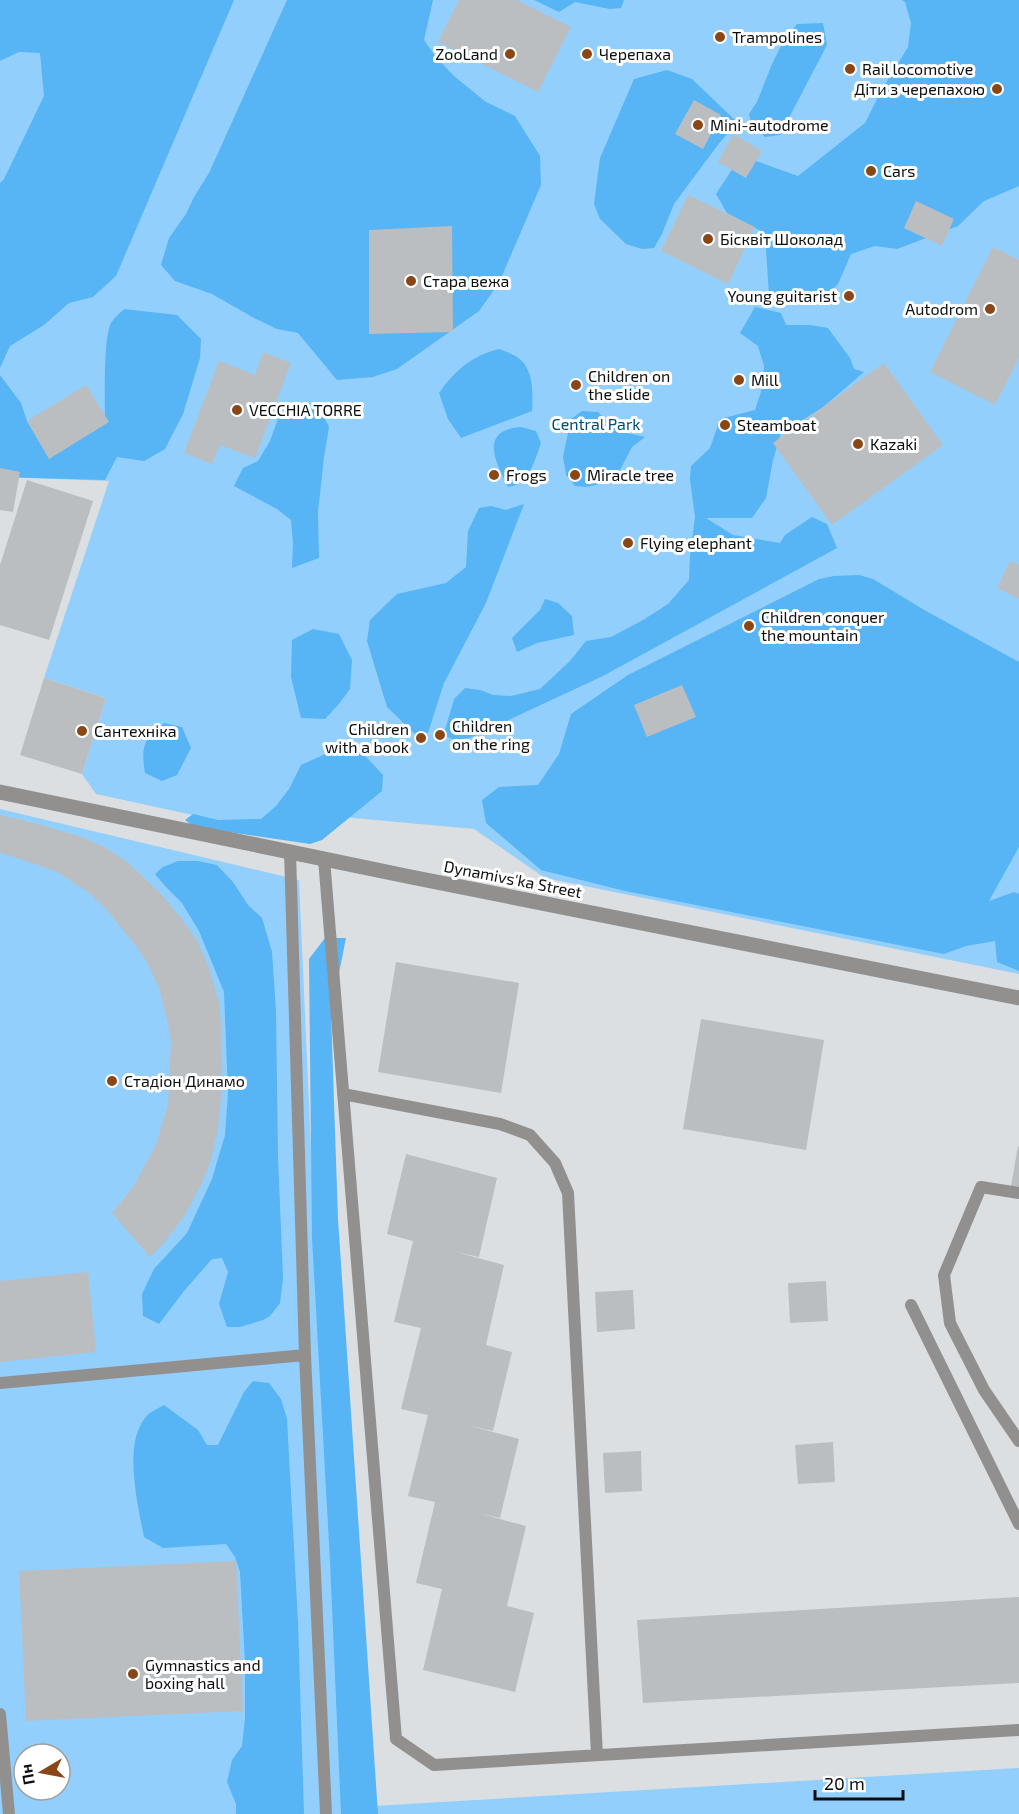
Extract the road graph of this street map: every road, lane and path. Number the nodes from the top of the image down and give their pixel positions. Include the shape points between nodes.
1 (0, 792) edge
2 (290, 852) junction
3 (324, 859) junction
4 (1019, 998) edge
5 (343, 1094) junction
6 (1019, 1193) edge
7 (911, 1305) dead end
8 (305, 1355) junction
9 (0, 1383) edge
10 (1019, 1441) edge
11 (1019, 1524) edge
12 (0, 1714) edge
13 (1019, 1730) edge
14 (597, 1755) junction
15 (9, 1814) edge
16 (326, 1814) edge

1 - 2 street, Dynamivs'ka Street
2 - 3 street, Dynamivs'ka Street
2 - 8 lane
3 - 4 street, Dynamivs'ka Street
3 - 5 lane
5 - 14 lane via 500,1124 530,1135 555,1162 568,1193
5 - 14 lane via 396,1739 434,1765
6 - 10 lane via 981,1187 944,1275 950,1323 984,1389
7 - 11 lane
8 - 9 lane
8 - 16 lane
12 - 15 lane
13 - 14 lane

